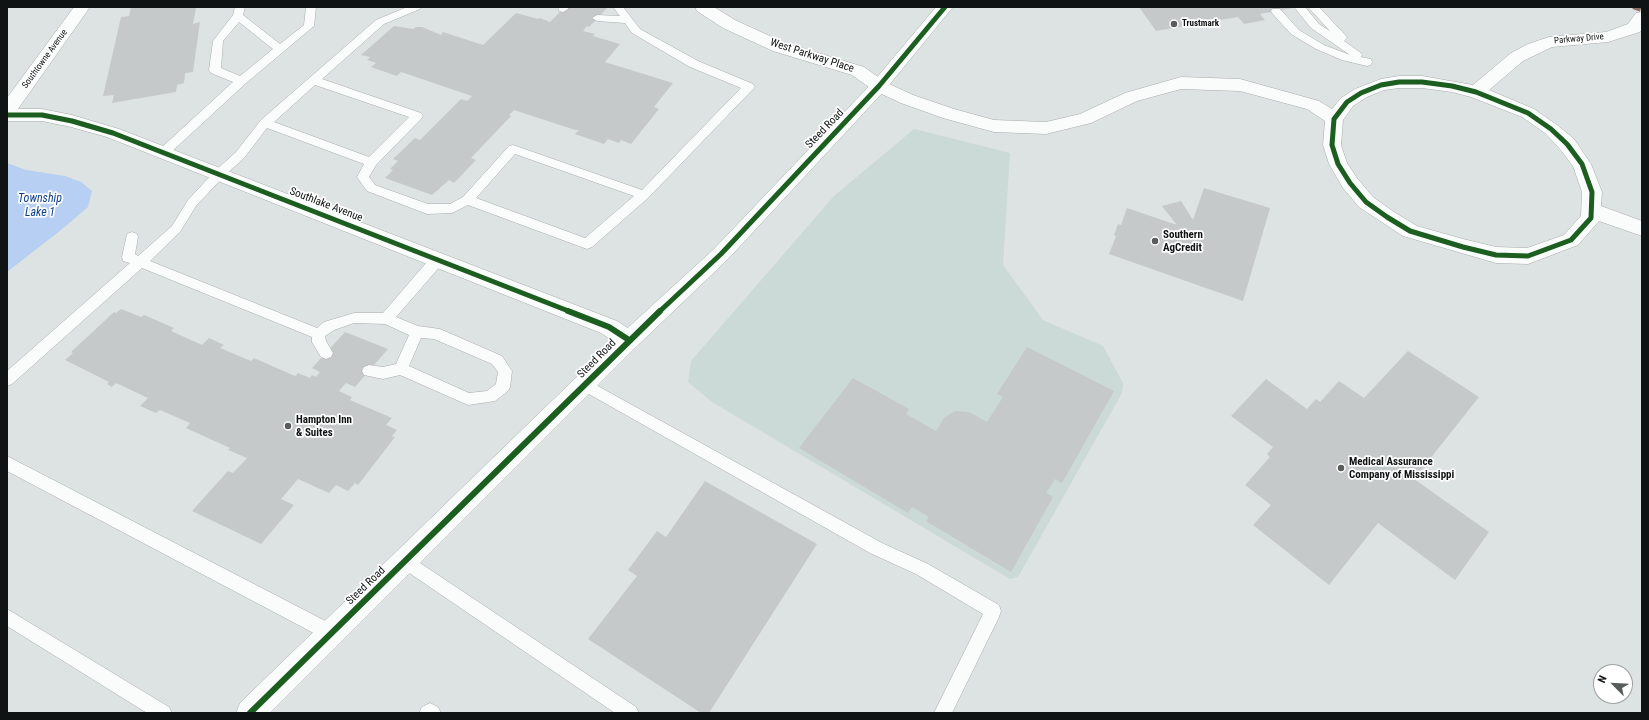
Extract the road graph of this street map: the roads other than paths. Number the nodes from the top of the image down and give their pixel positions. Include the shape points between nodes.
1 (82, 7) edge
2 (311, 7) edge
3 (416, 7) edge
4 (618, 7) edge
5 (703, 7) edge
6 (945, 7) edge
7 (1299, 7) edge
8 (1313, 7) edge
9 (1325, 7) edge
10 (1282, 10) dead end
11 (239, 11) edge
12 (1642, 17) edge
13 (597, 18) dead end
14 (627, 20) junction
15 (280, 49) junction
16 (1367, 62) junction
17 (241, 81) junction
18 (315, 81) junction
19 (880, 86) junction
20 (1476, 92) junction
21 (7, 111) edge
22 (7, 115) edge
23 (1334, 119) junction
24 (265, 123) junction
25 (164, 152) junction
26 (371, 162) junction
27 (219, 174) junction
28 (644, 195) junction
29 (467, 200) junction
30 (1592, 210) junction
31 (1642, 229) edge
32 (132, 237) dead end
33 (438, 259) junction
34 (140, 262) junction
35 (386, 319) junction
36 (417, 332) junction
37 (318, 334) junction
38 (630, 340) junction
39 (326, 353) dead end
40 (401, 369) junction
41 (369, 371) dead end
42 (7, 380) edge
43 (585, 385) junction
44 (7, 463) edge
45 (405, 561) junction
46 (7, 617) edge
47 (332, 633) junction
48 (163, 713) edge
49 (250, 713) edge
50 (428, 713) edge
51 (432, 713) edge
52 (630, 713) edge
53 (943, 713) edge

1 - 21 street, Southtowne Avenue
2 - 15 lane via 309,26
3 - 18 lane via 380,22
4 - 14 lane
5 - 19 street, West Parkway Place via 729,24 779,47 858,71
6 - 19 street, Steed Road
7 - 16 lane via 1316,26
8 - 16 lane
9 - 16 lane via 1360,49
10 - 16 lane via 1295,32 1320,47 1346,58
11 - 15 lane
11 - 17 lane via 218,42 215,70
12 - 20 street, Parkway Drive via 1634,28 1608,37 1549,42 1534,48 1517,57
13 - 14 lane
14 - 28 lane via 636,31 694,64 749,86
15 - 17 lane
17 - 25 lane
18 - 24 lane
18 - 26 lane via 417,116
19 - 23 street, West Parkway Place via 949,114 994,126 1046,128 1085,119 1130,97 1181,83 1240,85 1313,106
19 - 38 street, Steed Road via 721,254
20 - 23 street via 1422,82 1399,82 1361,93 1347,102
20 - 30 street via 1528,113 1567,144 1582,164 1592,192
22 - 25 street, Southlake Avenue via 42,115 72,121
23 - 30 street via 1332,146 1338,164 1350,183 1366,202 1410,231 1496,255 1528,256 1571,240 1591,218
24 - 26 lane
24 - 27 lane via 240,156
25 - 27 street, Southlake Avenue
26 - 29 lane via 363,178 371,188 427,209 452,208
27 - 33 street, Southlake Avenue
27 - 34 lane via 192,203 176,229
28 - 29 lane via 587,244
28 - 29 lane via 513,149
30 - 31 street
32 - 34 lane via 128,257
33 - 35 lane
33 - 38 street, Southlake Avenue via 610,327
34 - 37 lane
34 - 42 lane
35 - 36 lane
35 - 37 lane via 354,318 329,326
36 - 40 lane
36 - 40 lane via 435,333 497,360 505,371 503,387 490,397 468,399
37 - 39 lane via 319,342
38 - 43 street, Steed Road
40 - 41 lane via 383,373
43 - 45 street, Steed Road
43 - 53 lane via 876,548 922,569 993,610
44 - 47 lane
45 - 47 street, Steed Road
45 - 52 lane
46 - 48 lane
47 - 49 street, Steed Road
50 - 51 lane

